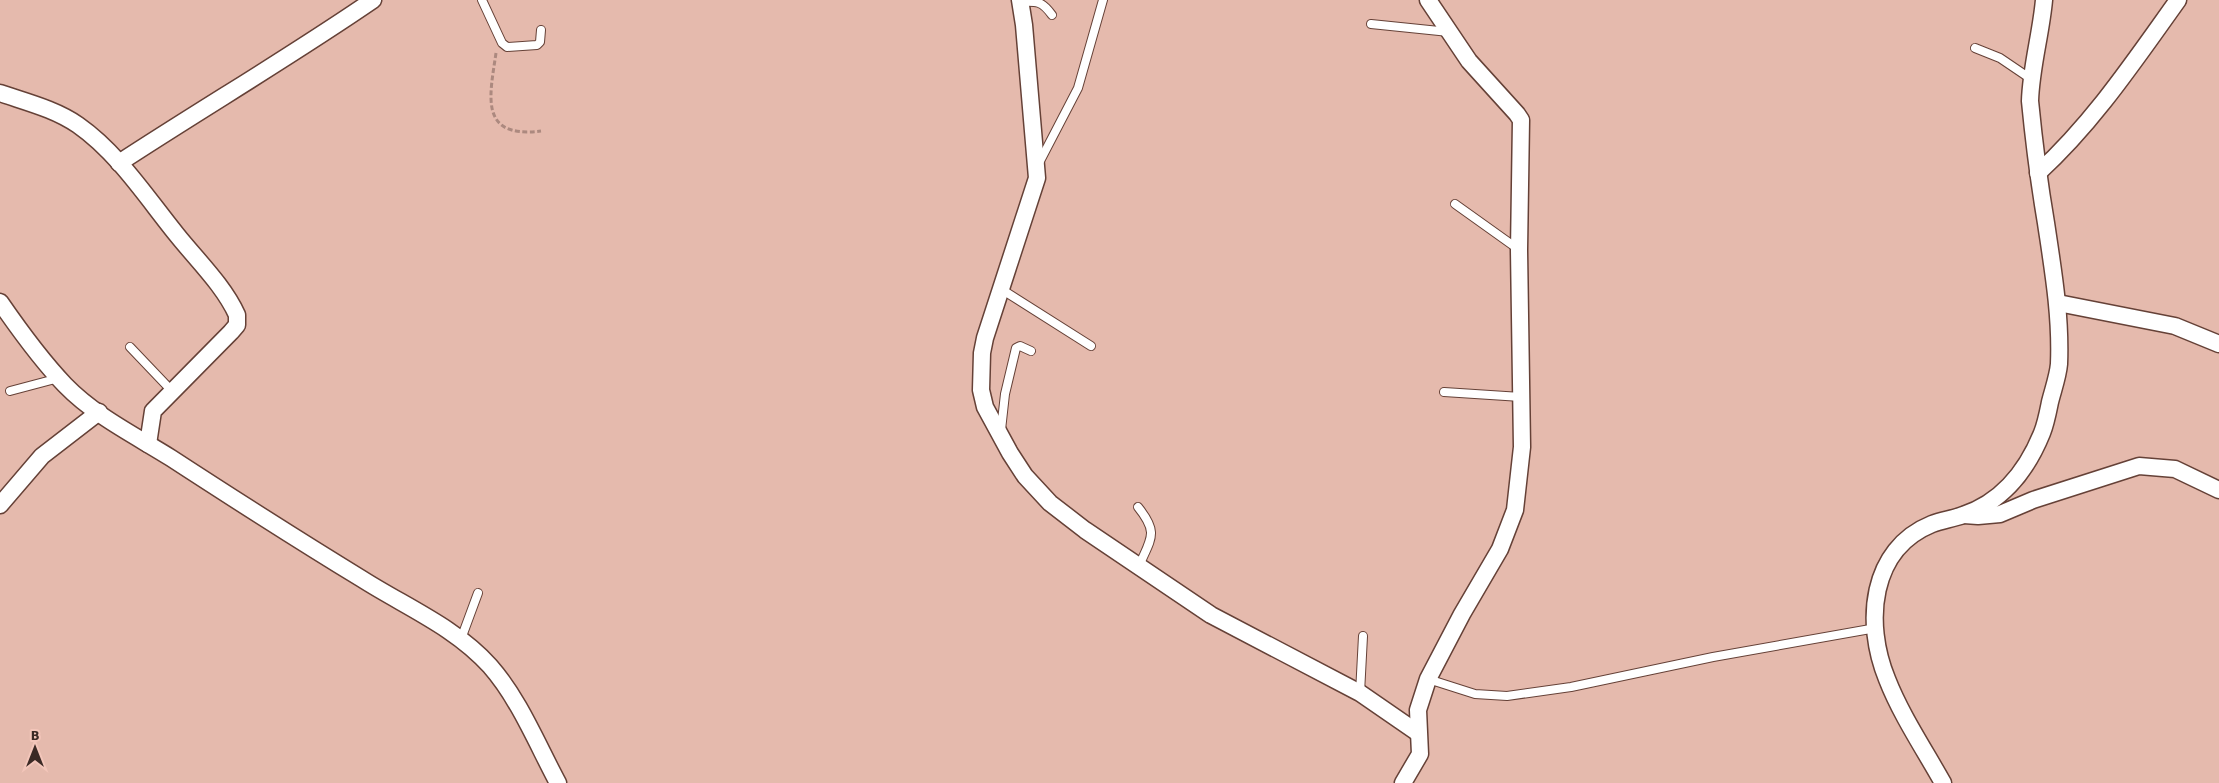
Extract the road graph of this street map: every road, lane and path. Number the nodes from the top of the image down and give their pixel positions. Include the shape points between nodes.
1 (373, 0) edge
2 (482, 0) edge
3 (1103, 0) edge
4 (1428, 0) edge
5 (2044, 0) edge
6 (2178, 0) edge
7 (1020, 1) edge
8 (1052, 15) dead end
9 (1371, 24) dead end
10 (541, 30) dead end
11 (1449, 32) junction
12 (498, 35) junction
13 (1975, 48) dead end
14 (2031, 79) junction
15 (0, 93) edge
16 (540, 131) dead end
17 (119, 163) junction
18 (1037, 167) junction
19 (2038, 173) junction
20 (1455, 204) dead end
21 (1519, 250) junction
22 (1001, 289) junction
23 (5, 301) edge
24 (2058, 304) junction
25 (2219, 344) edge
26 (1091, 346) dead end
27 (130, 347) dead end
28 (1031, 351) dead end
29 (59, 378) junction
30 (171, 390) junction
31 (10, 391) dead end
32 (1444, 392) dead end
33 (1522, 397) junction
34 (99, 412) junction
35 (1000, 434) junction
36 (148, 444) junction
37 (2219, 490) edge
38 (0, 505) edge
39 (1138, 507) dead end
40 (1964, 515) junction
41 (1139, 566) junction
42 (478, 593) dead end
43 (1876, 628) junction
44 (1363, 636) dead end
45 (461, 639) junction
46 (1428, 679) junction
47 (1360, 693) junction
48 (1418, 733) junction
49 (558, 783) edge
50 (1403, 783) edge
51 (1943, 783) edge

1 - 17 street via 313,42 223,95
2 - 12 lane
3 - 18 lane via 1078,88
4 - 11 street
5 - 14 street
6 - 19 street via 2126,73 2059,154
7 - 8 lane via 1044,4
7 - 18 street
9 - 11 lane
10 - 12 lane via 537,45 517,48 507,47
11 - 21 street via 1469,61 1521,120
12 - 16 path via 490,102 492,114 507,127 523,133
13 - 14 lane via 2000,58
14 - 19 street via 2030,101
15 - 17 street via 42,107 78,125
17 - 30 street via 237,315 237,325 231,332
18 - 22 street via 1033,190
19 - 24 street
20 - 21 lane
21 - 33 street
22 - 26 lane
22 - 35 street via 985,338 982,390 986,407
23 - 29 street via 10,317
24 - 25 street via 2175,326
24 - 40 street via 2059,366 2040,438 2030,459 2006,489
27 - 30 lane
28 - 35 lane via 1020,346 1016,348
29 - 31 lane
29 - 34 street
30 - 36 street via 153,411
32 - 33 lane
33 - 46 street via 1522,470 1515,510 1500,549
34 - 36 street
34 - 38 street via 42,456
35 - 41 street via 1025,476 1050,503
36 - 45 street via 254,513
37 - 40 street via 2175,469 2139,466 2000,514
39 - 41 lane via 1151,526 1151,536
40 - 43 street via 1932,524 1910,536 1890,557 1879,577
41 - 47 street via 1211,615
42 - 45 lane
43 - 46 lane via 1571,687 1507,696 1475,694
43 - 51 street via 1886,678
44 - 47 lane
45 - 49 street via 491,667 513,698
46 - 48 street via 1418,710
47 - 48 street
48 - 50 street via 1420,754

